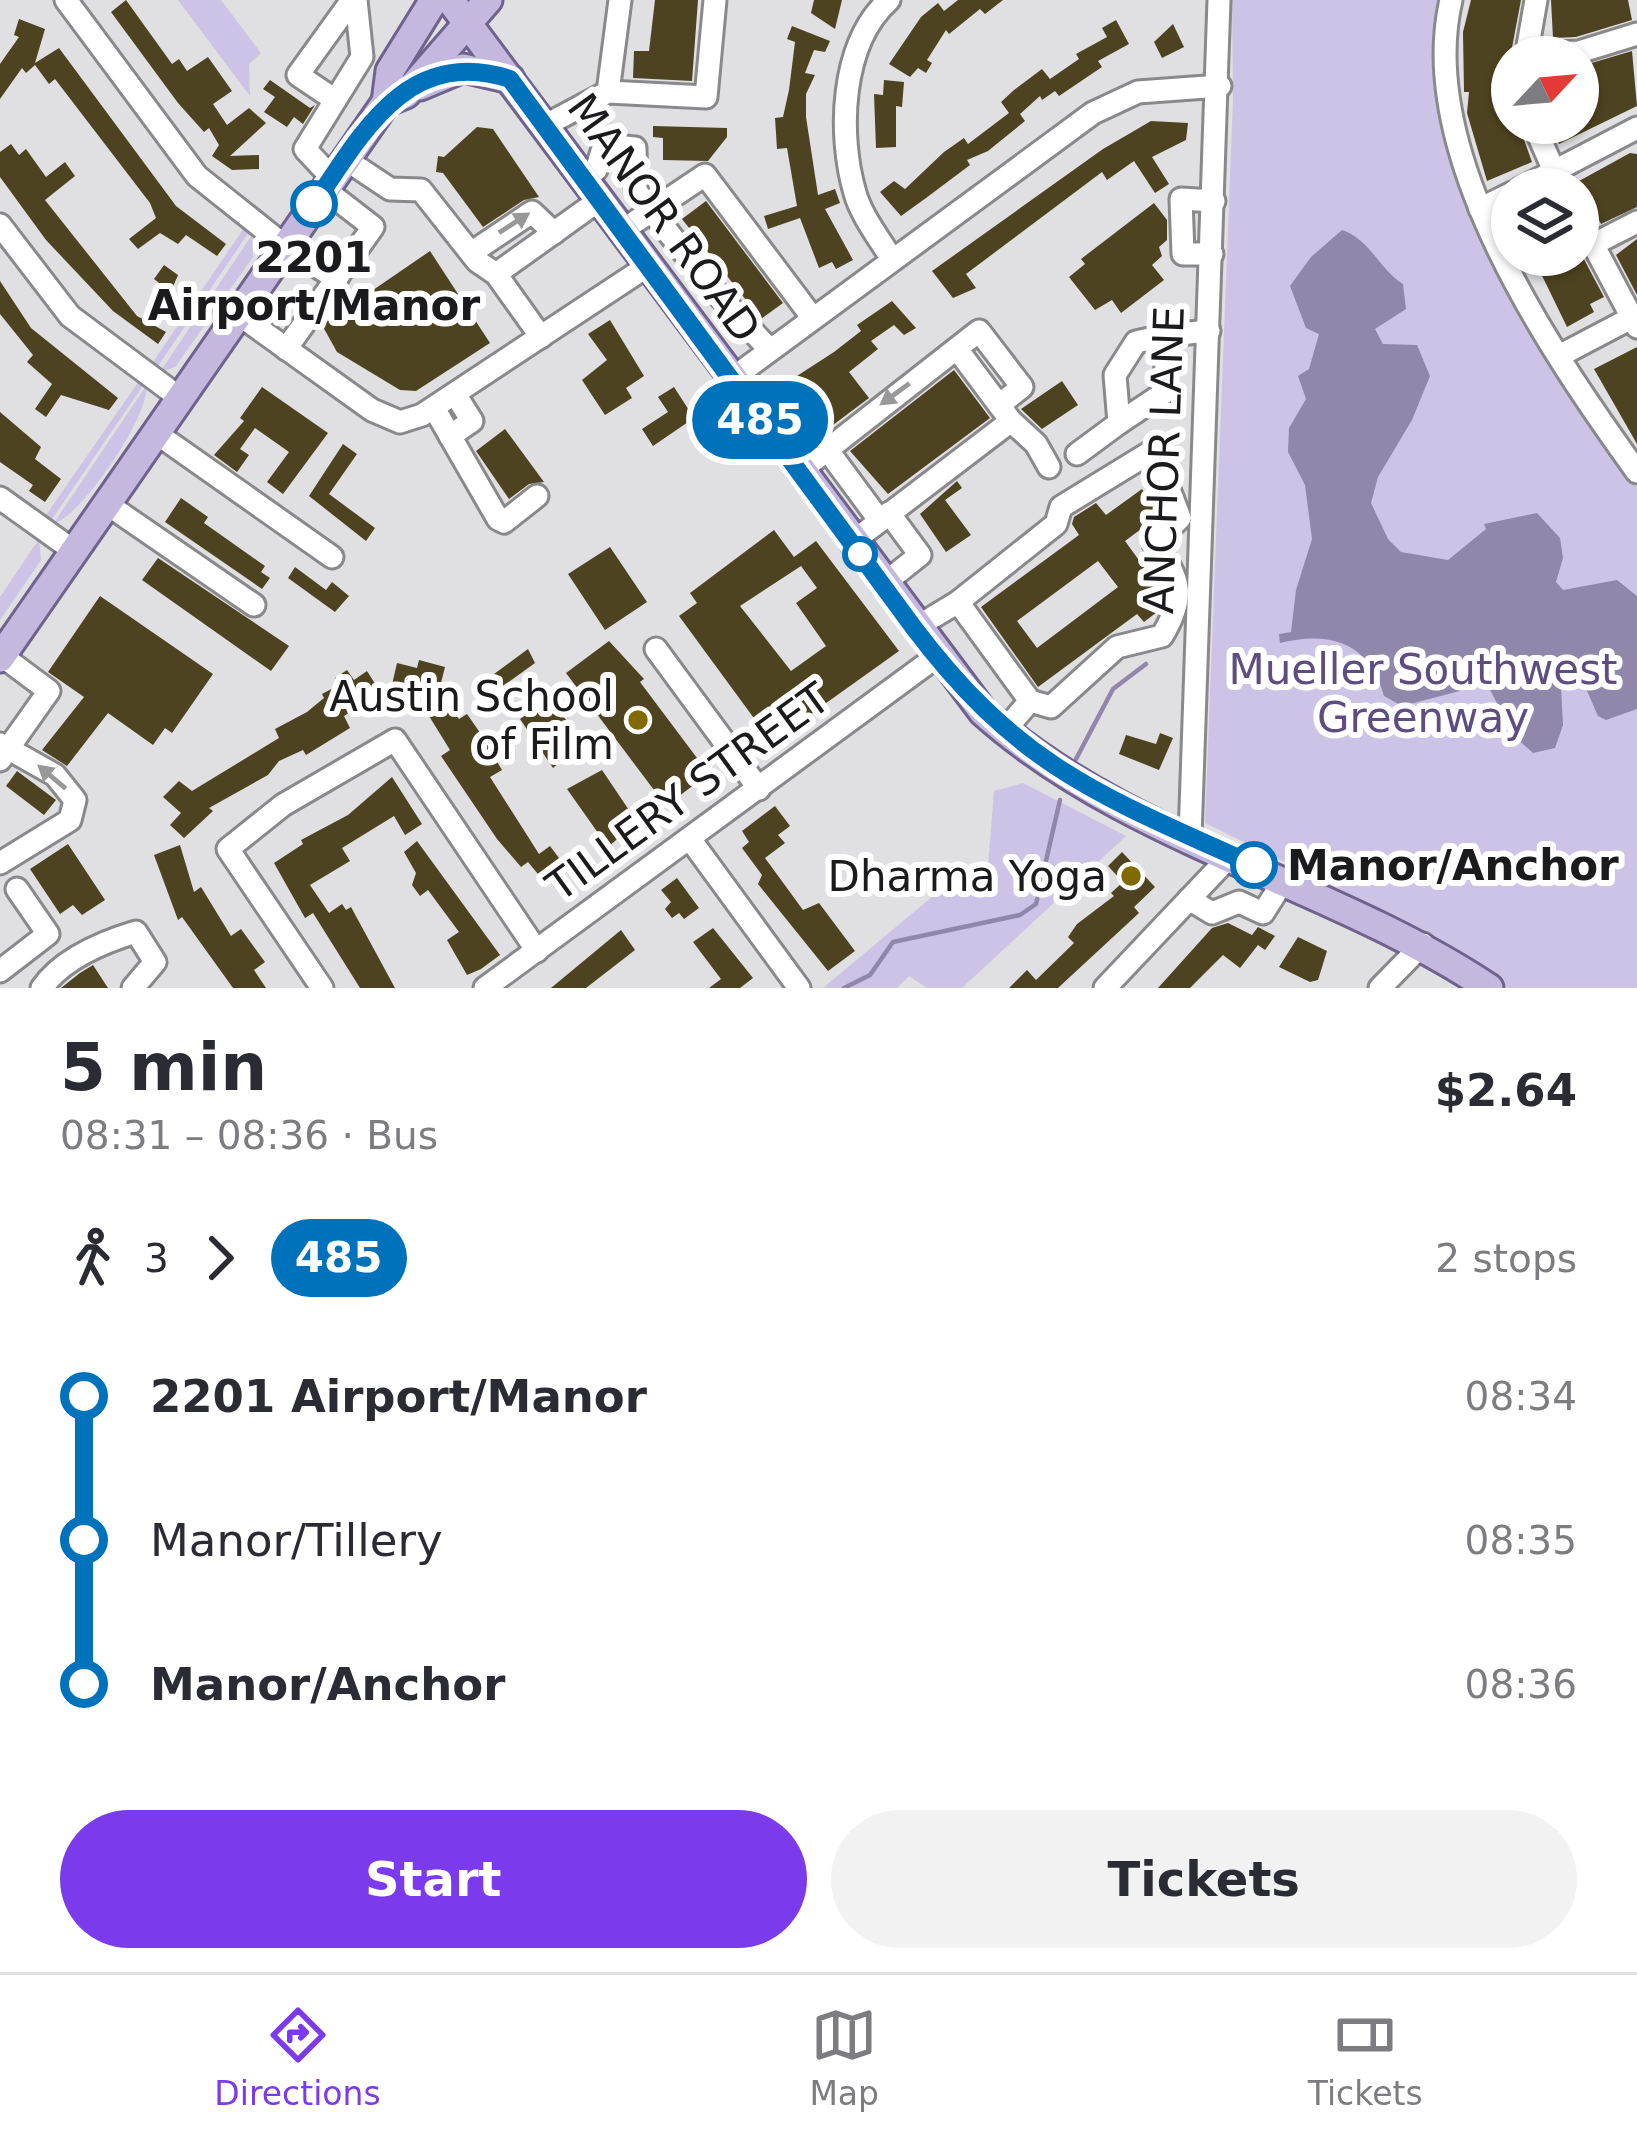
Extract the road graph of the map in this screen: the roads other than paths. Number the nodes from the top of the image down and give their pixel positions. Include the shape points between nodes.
1 (66, 0) edge
2 (354, 0) edge
3 (442, 0) edge
4 (488, 0) edge
5 (620, 0) edge
6 (715, 0) edge
7 (1220, 0) edge
8 (1451, 0) edge
9 (1535, 0) edge
10 (884, 1) edge
11 (472, 12) edge
12 (1637, 34) edge
13 (1529, 36) edge
14 (1599, 46) edge
15 (510, 79) junction
16 (1220, 86) junction
17 (608, 92) junction
18 (339, 94) junction
19 (389, 104) junction
20 (544, 126) junction
21 (1637, 128) edge
22 (1576, 168) edge
23 (334, 175) junction
24 (590, 190) junction
25 (1214, 201) junction
26 (1491, 204) edge
27 (1480, 209) junction
28 (652, 211) junction
29 (1637, 223) edge
30 (0, 225) edge
31 (620, 232) junction
32 (554, 233) junction
33 (1599, 242) edge
34 (285, 246) junction
35 (471, 253) junction
36 (1599, 253) edge
37 (1211, 254) junction
38 (891, 258) junction
39 (646, 267) junction
40 (496, 274) junction
41 (337, 278) junction
42 (711, 287) junction
43 (680, 311) junction
44 (238, 314) junction
45 (812, 317) junction
46 (1635, 320) edge
47 (1208, 331) junction
48 (1168, 335) junction
49 (541, 337) junction
50 (286, 349) junction
51 (770, 350) junction
52 (1559, 356) junction
53 (730, 380) junction
54 (454, 394) junction
55 (180, 398) junction
56 (434, 408) junction
57 (1005, 413) junction
58 (1119, 423) junction
59 (156, 433) junction
60 (450, 436) junction
61 (826, 448) junction
62 (1077, 454) dead end
63 (1049, 467) dead end
64 (799, 472) junction
65 (1637, 472) edge
66 (537, 496) dead end
67 (0, 498) edge
68 (107, 504) junction
69 (885, 517) junction
70 (851, 543) junction
71 (74, 550) junction
72 (332, 557) dead end
73 (882, 585) junction
74 (958, 602) junction
75 (254, 605) dead end
76 (914, 628) junction
77 (656, 649) dead end
78 (1, 657) edge
79 (936, 657) junction
80 (1030, 701) junction
81 (1004, 731) junction
82 (3, 751) edge
83 (759, 789) junction
84 (1190, 837) junction
85 (690, 839) junction
86 (1232, 855) junction
87 (0, 863) edge
88 (1284, 880) junction
89 (17, 889) dead end
90 (1189, 899) junction
91 (1423, 944) junction
92 (537, 951) junction
93 (0, 971) edge
94 (46, 988) edge
95 (129, 988) edge
96 (322, 988) edge
97 (485, 988) edge
98 (799, 988) edge
99 (1105, 988) edge
100 (1380, 988) edge
101 (1490, 988) edge

1 - 34 street via 196,176
2 - 18 street via 362,57
2 - 18 street via 298,75
3 - 11 main road, MANOR ROAD
3 - 19 main road via 390,71
4 - 11 main road
5 - 17 street
6 - 17 street via 706,97
7 - 16 street, ANCHOR LANE
8 - 27 street via 1448,109
9 - 13 street
10 - 38 street via 854,58 843,129 856,196
11 - 15 main road, MANOR ROAD
11 - 19 main road
12 - 14 street
15 - 19 main road via 463,68
15 - 20 main road, MANOR ROAD
16 - 25 street, ANCHOR LANE
16 - 38 street via 1116,100
17 - 20 street
18 - 19 street
18 - 23 street via 305,149
19 - 23 main road
20 - 24 main road, MANOR ROAD
21 - 22 street
23 - 34 main road
23 - 35 street via 421,190
23 - 41 street via 373,227
24 - 28 street via 604,145 634,148 636,191
24 - 31 main road, MANOR ROAD
24 - 32 street
25 - 37 street, ANCHOR LANE
25 - 37 street via 1181,200 1183,254
26 - 27 street
27 - 52 street
28 - 31 street
28 - 42 street
28 - 45 street via 705,175
29 - 33 street
30 - 55 street via 70,316
31 - 39 main road, MANOR ROAD
35 -> 32 street via 527,213 537,212
32 - 40 street
34 - 41 street
34 - 44 main road
35 - 40 street
36 - 46 street
37 - 47 street, ANCHOR LANE
38 - 45 street
39 - 43 main road, MANOR ROAD
39 - 49 street
40 - 49 street
41 - 50 street
42 - 43 street
42 - 51 street
43 - 53 main road, MANOR ROAD
44 - 50 street
44 - 55 main road
45 - 51 street
46 - 52 street
47 - 48 street
47 - 84 street, ANCHOR LANE
48 - 58 street via 1164,393
48 - 58 street via 1136,342 1115,375
49 - 54 street
50 - 56 street via 386,418 410,421
51 - 53 street
52 - 65 street
53 - 64 main road, MANOR ROAD
54 - 56 street
54 - 60 street via 472,421
55 - 59 main road
56 - 60 street
57 -> 61 street via 1022,387 980,332
57 - 63 street
57 - 69 street
58 - 62 street
59 - 68 main road
59 - 72 street
60 - 66 street via 498,519
61 - 64 street
61 - 69 street
64 - 70 main road, MANOR ROAD
67 - 71 street
68 - 71 main road
68 - 75 street
69 - 70 street
69 - 73 street via 920,555
70 - 73 main road, MANOR ROAD
71 - 78 main road
73 - 76 main road, MANOR ROAD
74 - 76 street
74 - 80 street
74 - 80 street via 1056,524 1061,507 1154,450 1180,518 1154,544 1178,573 1179,607 1162,636 1117,647 1051,707
76 - 79 main road, MANOR ROAD
77 - 83 street
78 - 82 street via 49,691
79 - 81 main road, MANOR ROAD
79 - 83 street, TILLERY STREET
80 - 81 street
81 - 84 main road, MANOR ROAD via 1067,778
87 -> 82 street via 70,820 75,800 55,775
83 - 85 street, TILLERY STREET
84 - 86 main road, MANOR ROAD
85 - 92 street, TILLERY STREET
85 - 98 street
86 - 88 main road, MANOR ROAD
86 - 90 street
88 - 90 street via 1263,914 1239,902 1212,914
88 - 91 main road, MANOR ROAD
89 - 93 street via 48,934
90 - 99 street
91 - 100 street
91 - 101 main road, MANOR ROAD
92 - 96 street via 395,740 283,805 228,849
92 - 97 street, TILLERY STREET
94 - 95 street via 52,975 107,940 136,932 155,962

